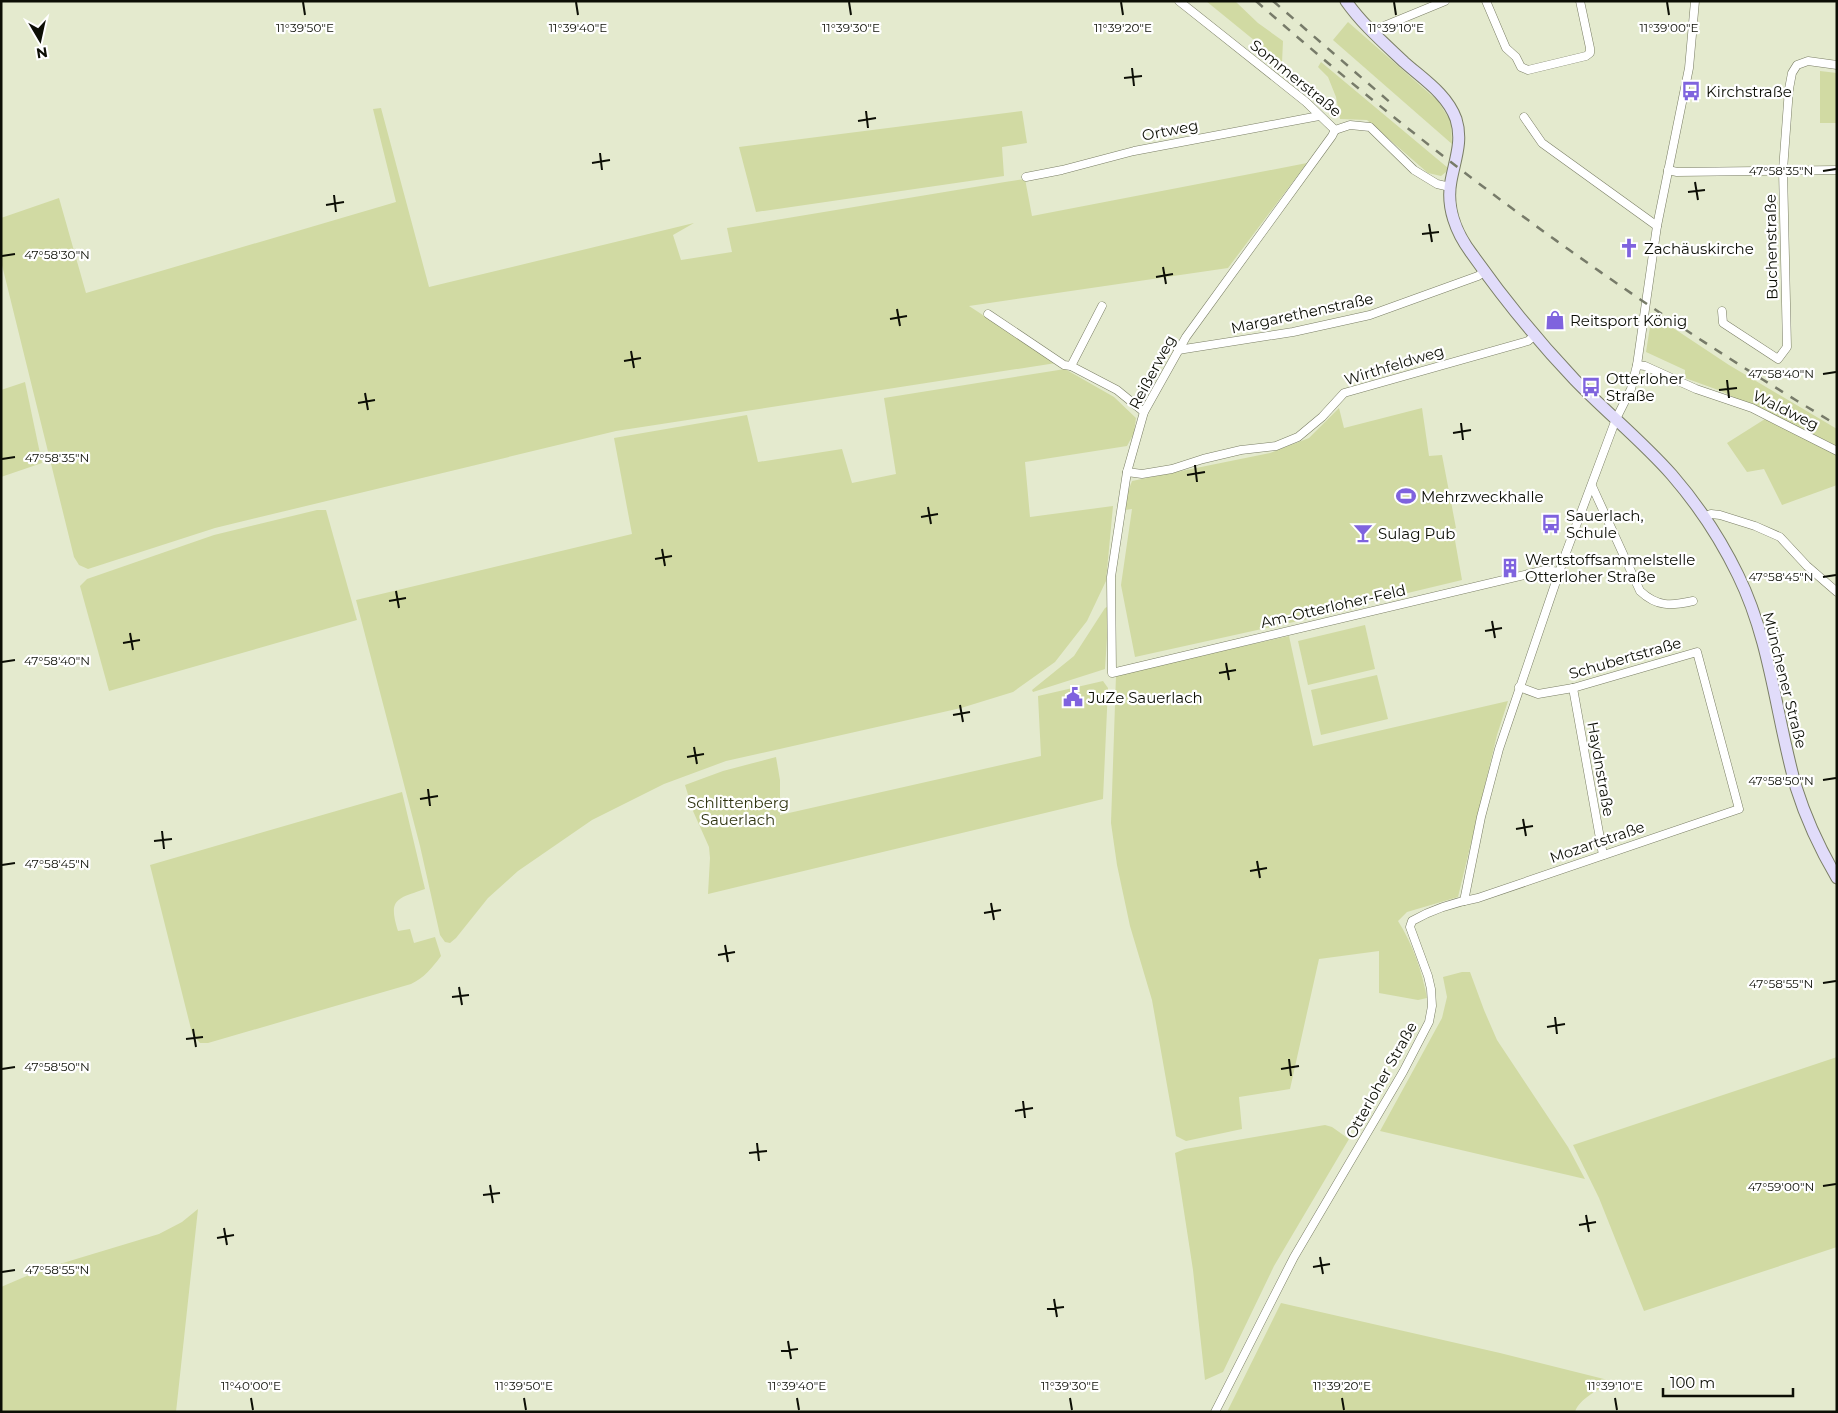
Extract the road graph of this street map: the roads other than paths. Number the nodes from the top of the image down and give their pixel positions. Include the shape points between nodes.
1 (1179, 1) edge
2 (1346, 1) edge
3 (1445, 1) edge
4 (1486, 1) edge
5 (1580, 1) edge
6 (1695, 1) edge
7 (1372, 31) junction
8 (1837, 65) edge
9 (1319, 116) junction
10 (1524, 117) dead end
11 (1335, 130) junction
12 (1668, 170) junction
13 (1783, 170) junction
14 (1837, 170) edge
15 (1026, 177) dead end
16 (1450, 186) junction
17 (1657, 226) junction
18 (1485, 271) junction
19 (1102, 306) dead end
20 (1722, 311) dead end
21 (988, 314) dead end
22 (1536, 335) junction
23 (1178, 350) junction
24 (1638, 364) junction
25 (1071, 366) junction
26 (1144, 412) junction
27 (1616, 419) junction
28 (1837, 451) edge
29 (1127, 472) junction
30 (1592, 486) junction
31 (1704, 517) junction
32 (1560, 572) junction
33 (1837, 592) edge
34 (1693, 601) dead end
35 (1112, 673) joint
36 (1519, 687) junction
37 (1573, 688) junction
38 (1739, 809) joint
39 (1602, 855) junction
40 (1837, 878) edge
41 (1464, 901) junction
42 (1215, 1412) edge

1 - 9 street, Sommerstraße via 1306,102
2 - 7 main road, Münchener Straße
3 - 7 street
4 - 5 street via 1506,48 1526,70 1590,53
6 - 12 street via 1689,68
7 - 16 main road, Münchener Straße via 1434,86 1456,119 1460,138
8 - 13 street, Buchenstraße via 1808,61 1797,65 1792,73
9 - 11 street, Sommerstraße
9 - 15 street, Ortweg via 1134,151
10 - 17 street via 1542,143
11 - 16 street, Sommerstraße via 1350,125 1370,127 1414,170 1437,184
11 - 23 street, Reißerweg
12 - 13 street
12 - 17 street
13 - 14 street
13 - 20 street, Buchenstraße via 1787,347 1778,359 1722,323
16 - 18 main road, Münchener Straße via 1453,220
17 - 24 street
18 - 22 main road, Münchener Straße
18 - 23 street, Margarethenstraße via 1370,315 1293,332
19 - 25 street
21 - 25 street via 1064,365
22 - 27 main road, Münchener Straße via 1574,379
22 - 29 street, Wirthfeldweg via 1528,341 1344,392 1298,437 1276,446 1241,450 1157,472
23 - 26 street, Reißerweg
24 - 27 street
24 - 28 street, Waldweg via 1752,408
25 - 26 street via 1117,390
26 - 29 street, Reißerweg
27 - 30 street
27 - 31 main road, Münchener Straße via 1671,474
29 - 35 street, Reißerweg via 1112,577
30 - 32 street
30 - 34 street via 1640,591 1651,601 1675,605
31 - 33 street via 1720,514 1780,537
31 - 40 main road, Münchener Straße via 1747,595 1762,640 1799,796
32 - 35 street, Am-Otterloher-Feld via 1545,570
32 - 36 street
36 - 37 street, Schubertstraße via 1538,694
36 - 41 street via 1481,817
37 - 38 street, Schubertstraße via 1697,652
37 - 39 street, Haydnstraße
38 - 39 street, Mozartstraße
39 - 41 street, Mozartstraße
41 - 42 street, Otterloher Straße via 1412,921 1410,927 1431,989 1429,1022 1294,1258

